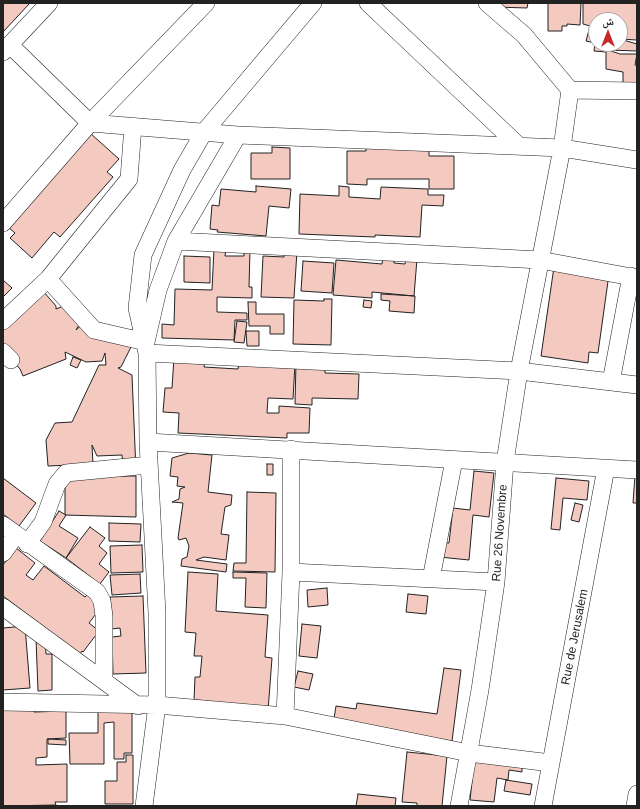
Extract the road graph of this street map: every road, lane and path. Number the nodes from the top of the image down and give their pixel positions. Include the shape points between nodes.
1 (49, 3) edge
2 (206, 3) edge
3 (313, 3) edge
4 (368, 3) edge
5 (487, 3) edge
6 (6, 48) edge
7 (570, 90) junction
8 (637, 91) edge
9 (90, 123) junction
10 (133, 126) junction
11 (204, 132) junction
12 (238, 135) junction
13 (519, 146) junction
14 (562, 148) junction
15 (637, 160) edge
16 (3, 223) edge
17 (176, 241) junction
18 (540, 260) junction
19 (634, 277) edge
20 (48, 280) junction
21 (3, 321) edge
22 (147, 347) junction
23 (519, 371) junction
24 (611, 382) junction
25 (637, 385) edge
26 (148, 442) junction
27 (291, 449) junction
28 (454, 460) junction
29 (505, 462) junction
30 (149, 465) junction
31 (606, 468) junction
32 (637, 470) edge
33 (15, 535) edge
34 (3, 553) edge
35 (291, 572) junction
36 (431, 579) junction
37 (496, 582) junction
38 (3, 608) edge
39 (104, 681) junction
40 (3, 702) edge
41 (157, 705) junction
42 (138, 706) junction
43 (285, 716) junction
44 (468, 753) junction
45 (551, 763) junction
46 (637, 794) edge
47 (144, 806) edge
48 (459, 806) edge
49 (543, 806) edge
50 (635, 806) edge

1 - 6 street
2 - 9 street
3 - 11 street
4 - 13 street
5 - 7 street via 524,35
6 - 9 street
7 - 8 street
7 - 14 street, Rue 26 Novembre
9 - 10 street
9 - 16 street
10 - 11 street
10 - 20 street via 129,179
11 - 12 street
11 - 22 street via 182,170 143,255 137,308
12 - 13 street
12 - 17 street
13 - 14 street
14 - 15 street
14 - 18 street, Rue 26 Novembre
17 - 18 street
17 - 22 street via 158,290
18 - 19 street
18 - 23 street, Rue 26 Novembre
19 - 24 street
20 - 21 street
20 - 22 street via 94,330
22 - 23 street
22 - 26 street
23 - 24 street
23 - 29 street, Rue 26 Novembre
24 - 25 street
26 - 27 street
26 - 30 street
27 - 28 street
27 - 35 street
28 - 29 street
28 - 36 street
29 - 31 street
29 - 37 street, Rue 26 Novembre
30 - 33 street via 66,473 57,484 43,522
30 - 41 street via 157,613
31 - 32 street
31 - 45 street, Rue de Jerusalem
33 - 34 street
33 - 39 street via 97,592 102,601 104,616
35 - 36 street
35 - 43 street
36 - 37 street
37 - 44 street, Rue 26 Novembre
38 - 39 street
39 - 42 street
40 - 42 street
41 - 42 street
41 - 43 street
41 - 47 street
43 - 44 street
44 - 45 street
44 - 48 street, Rue 26 Novembre
45 - 49 street, Rue de Jerusalem
46 - 50 street

